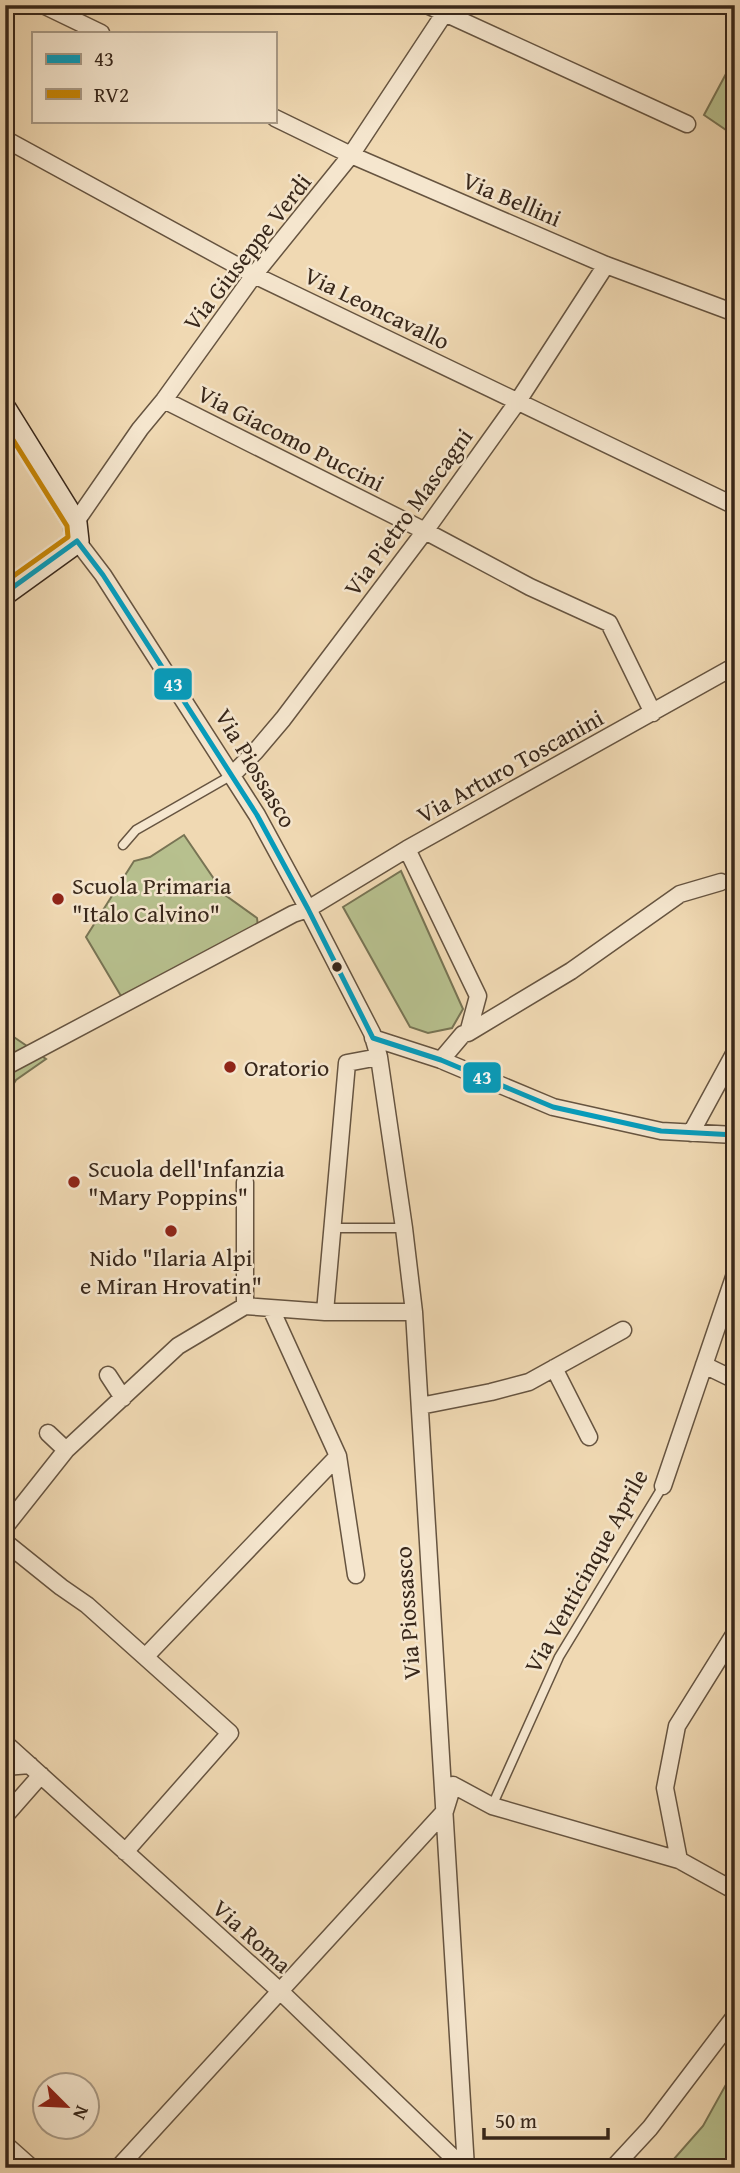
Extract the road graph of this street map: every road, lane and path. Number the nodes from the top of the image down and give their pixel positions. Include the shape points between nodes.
1 (43, 5) edge
2 (427, 5) edge
3 (447, 9) edge
4 (99, 32) edge
5 (276, 118) edge
6 (687, 124) dead end
7 (5, 139) edge
8 (351, 155) junction
9 (606, 265) junction
10 (254, 275) junction
11 (735, 313) edge
12 (164, 400) junction
13 (517, 401) junction
14 (5, 410) edge
15 (735, 506) edge
16 (425, 531) junction
17 (76, 532) junction
18 (5, 593) edge
19 (735, 666) edge
20 (653, 713) junction
21 (232, 775) junction
22 (123, 845) dead end
23 (407, 849) junction
24 (721, 882) dead end
25 (308, 909) junction
26 (468, 1033) junction
27 (373, 1038) junction
28 (735, 1052) edge
29 (379, 1057) junction
30 (441, 1060) junction
31 (5, 1067) edge
32 (730, 1074) edge
33 (691, 1133) junction
34 (735, 1135) edge
35 (245, 1182) dead end
36 (332, 1228) junction
37 (404, 1228) junction
38 (735, 1273) edge
39 (245, 1306) junction
40 (271, 1309) junction
41 (325, 1312) junction
42 (414, 1312) junction
43 (623, 1330) dead end
44 (704, 1365) junction
45 (554, 1368) junction
46 (108, 1375) dead end
47 (735, 1381) edge
48 (123, 1398) junction
49 (420, 1406) junction
50 (48, 1433) dead end
51 (589, 1437) dead end
52 (66, 1450) junction
53 (338, 1456) junction
54 (663, 1486) joint
55 (5, 1527) edge
56 (5, 1542) edge
57 (356, 1575) dead end
58 (735, 1633) edge
59 (146, 1656) junction
60 (5, 1743) edge
61 (5, 1767) edge
62 (35, 1770) junction
63 (492, 1806) junction
64 (445, 1811) junction
65 (5, 1816) edge
66 (125, 1852) junction
67 (679, 1860) junction
68 (735, 1891) edge
69 (281, 1992) junction
70 (735, 2017) edge
71 (5, 2144) edge
72 (32, 2168) edge
73 (118, 2168) edge
74 (465, 2168) edge
75 (613, 2168) edge

1 - 4 street
2 - 3 street
3 - 6 street
3 - 8 street, Via Giuseppe Verdi
5 - 8 street, Via Bellini
7 - 10 street, Via Leoncavallo
8 - 9 street, Via Bellini
8 - 10 street, Via Giuseppe Verdi
9 - 11 street, Via Bellini
9 - 13 street, Via Pietro Mascagni
10 - 12 street, Via Giuseppe Verdi
10 - 13 street, Via Leoncavallo
12 - 16 street, Via Giacomo Puccini
12 - 17 street, Via Giuseppe Verdi via 140,429
13 - 15 street, Via Leoncavallo
13 - 16 street, Via Pietro Mascagni
14 - 17 street, Via Piossasco
16 - 20 street, Via Giacomo Puccini via 609,623
16 - 21 street, Via Pietro Mascagni via 283,719
17 - 18 street
17 - 21 street, Via Piossasco
19 - 20 street, Via Arturo Toscanini
20 - 23 street, Via Arturo Toscanini
21 - 22 lane via 136,830
21 - 25 street, Via Piossasco
23 - 25 street, Via Arturo Toscanini
23 - 26 street via 478,996
24 - 26 street via 680,894 571,971
25 - 27 street, Via Piossasco
25 - 31 street, Via Arturo Toscanini
26 - 30 street
27 - 29 street, Via Piossasco
27 - 30 street
28 - 32 street
29 - 36 street via 347,1063
29 - 37 street, Via Piossasco
30 - 33 street via 553,1107
32 - 33 street
33 - 34 street
35 - 39 street
36 - 37 lane
36 - 41 street
37 - 42 street, Via Piossasco
38 - 44 street, Via Venticinque Aprile
39 - 40 street
39 - 48 street via 182,1337
40 - 41 street
40 - 53 street
41 - 42 street
42 - 49 street, Via Piossasco
43 - 45 street
44 - 47 street
44 - 54 street, Via Venticinque Aprile
45 - 49 street via 529,1382
45 - 51 street
46 - 48 street
48 - 52 street
49 - 64 street, Via Piossasco
50 - 52 street
52 - 55 street
53 - 57 street
53 - 59 street
54 - 63 lane, Via Venticinque Aprile via 559,1657
56 - 59 street
58 - 67 street via 677,1726 665,1788
59 - 66 street via 230,1733
60 - 62 street, Via Roma
61 - 62 street
62 - 65 street
62 - 66 street, Via Roma
63 - 64 street via 453,1784
63 - 67 street
64 - 69 street
64 - 74 street, Via Piossasco
66 - 69 street, Via Roma
67 - 68 street
69 - 73 street
69 - 74 street, Via Roma
70 - 75 street via 650,2128
71 - 72 street

